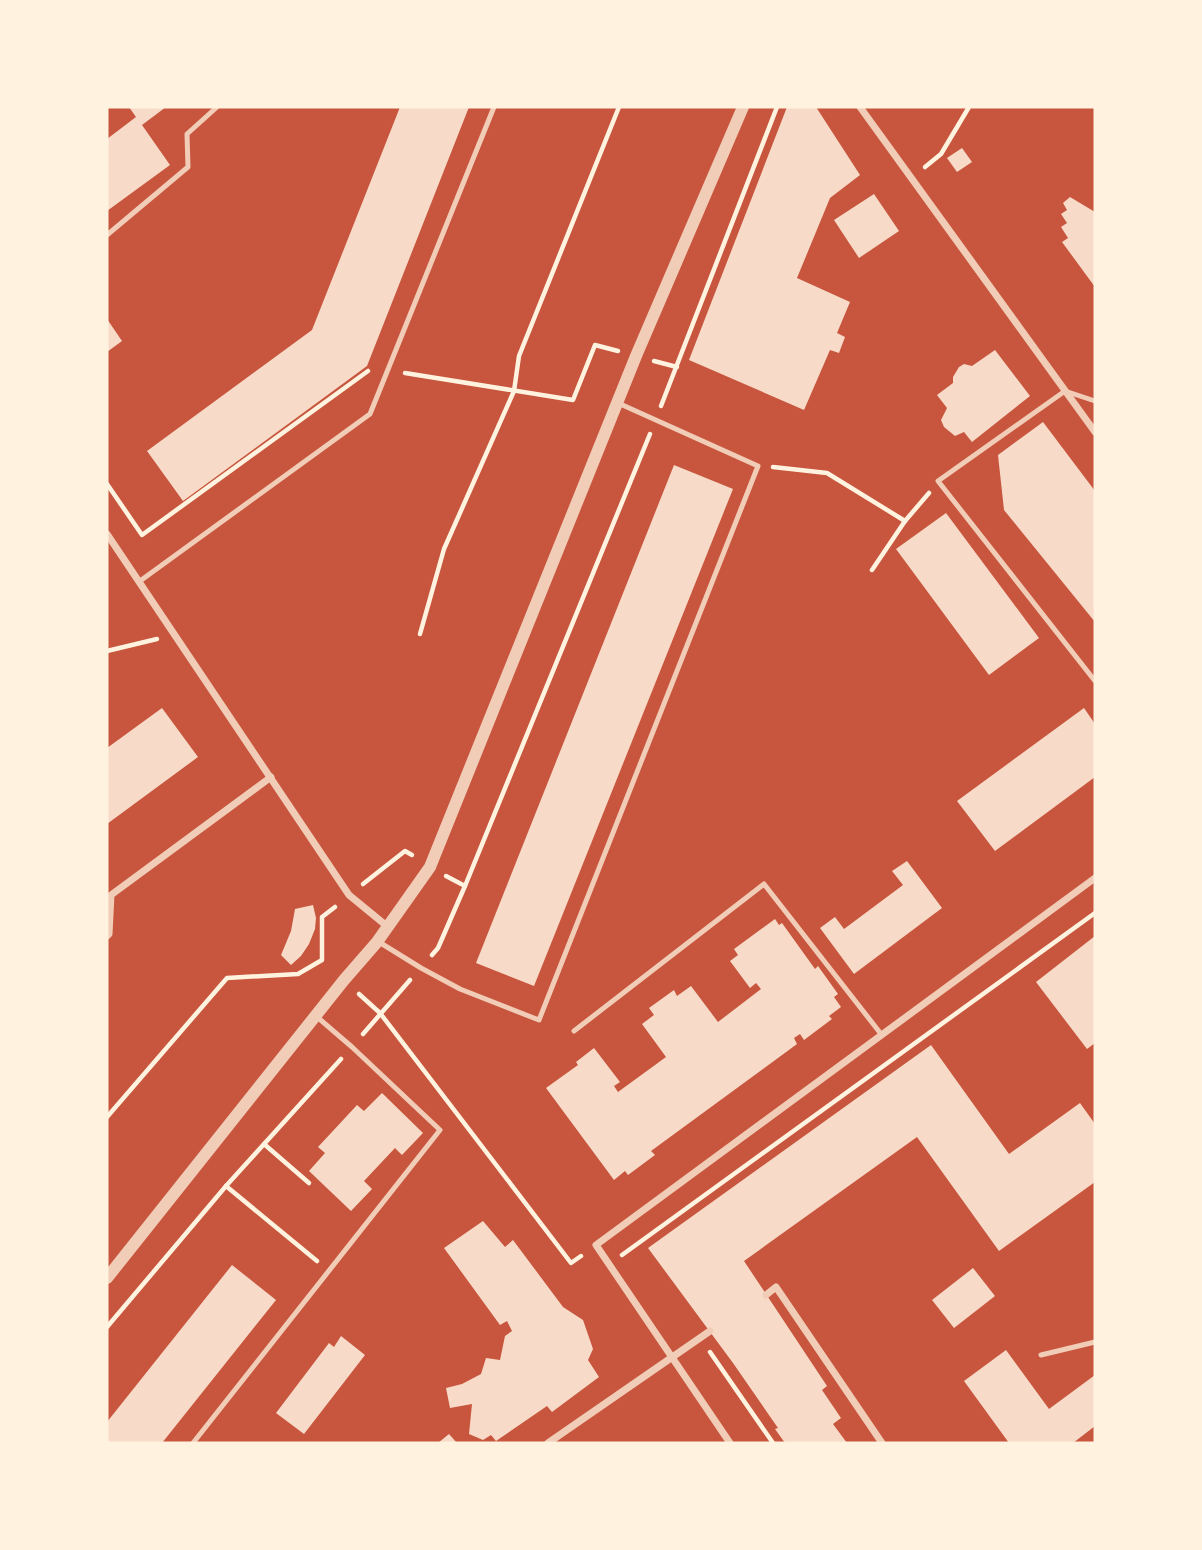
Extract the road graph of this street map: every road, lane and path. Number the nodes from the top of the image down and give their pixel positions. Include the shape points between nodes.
1 (216, 107) edge
2 (494, 107) edge
3 (619, 107) edge
4 (743, 107) edge
5 (777, 107) edge
6 (860, 107) edge
7 (969, 107) edge
8 (912, 178) junction
9 (107, 234) edge
10 (636, 356) junction
11 (677, 367) junction
12 (370, 369) dead end
13 (388, 371) junction
14 (514, 391) junction
15 (1065, 391) junction
16 (1095, 401) edge
17 (618, 403) junction
18 (656, 420) junction
19 (1095, 432) edge
20 (758, 466) junction
21 (938, 481) junction
22 (107, 484) edge
23 (905, 521) junction
24 (107, 534) edge
25 (872, 570) dead end
26 (140, 581) junction
27 (420, 634) dead end
28 (176, 635) junction
29 (107, 651) edge
30 (1095, 681) edge
31 (271, 777) junction
32 (430, 867) junction
33 (1095, 878) edge
34 (465, 886) junction
35 (349, 895) junction
36 (1095, 913) edge
37 (388, 927) junction
38 (107, 936) edge
39 (377, 942) junction
40 (421, 968) junction
41 (380, 1013) junction
42 (315, 1016) junction
43 (574, 1031) dead end
44 (881, 1034) junction
45 (352, 1047) junction
46 (107, 1117) edge
47 (264, 1144) junction
48 (309, 1183) dead end
49 (226, 1185) junction
50 (571, 1263) dead end
51 (609, 1264) junction
52 (328, 1270) junction
53 (107, 1278) edge
54 (766, 1294) dead end
55 (109, 1319) edge
56 (107, 1327) edge
57 (710, 1331) dead end
58 (700, 1337) junction
59 (1095, 1342) edge
60 (1041, 1355) dead end
61 (672, 1358) junction
62 (193, 1443) edge
63 (548, 1443) edge
64 (730, 1443) edge
65 (773, 1443) edge
66 (882, 1443) edge

1 - 9 lane via 187,134 188,167
2 - 13 lane
3 - 14 path via 519,356
4 - 10 street
5 - 11 path
6 - 8 street
7 - 8 path via 941,154
8 - 15 street
10 - 11 path
10 - 14 path via 595,345 573,400
10 - 17 street
11 - 18 path
12 - 22 path via 142,535
13 - 14 path
13 - 26 lane via 370,414
14 - 27 path via 444,549
15 - 16 lane
15 - 19 street
15 - 21 lane
17 - 18 lane
17 - 32 street
18 - 20 lane
18 - 34 path
20 - 23 path via 827,473
20 - 40 lane via 539,1020
21 - 23 path
21 - 30 lane
23 - 25 path
24 - 26 street
26 - 28 street
28 - 29 path
28 - 31 street
31 - 35 street
31 - 38 street via 111,895
32 - 34 path
32 - 35 path via 405,851
32 - 37 street
33 - 44 street
34 - 40 path via 438,948
35 - 37 street
35 - 46 path via 322,917 323,960 298,974 227,978
36 - 51 path
37 - 39 street
39 - 40 lane
39 - 42 street
40 - 41 path
41 - 45 path
41 - 50 path
42 - 45 lane
42 - 53 street
43 - 44 lane via 764,884
44 - 51 street via 596,1245
45 - 47 path
45 - 52 lane via 440,1130
47 - 48 path
47 - 49 path
49 - 52 path
49 - 55 path
51 - 61 street
52 - 62 lane
54 - 66 street via 776,1287
55 - 56 path
57 - 58 street
58 - 61 street
58 - 65 path
59 - 60 lane
61 - 63 street
61 - 64 street

